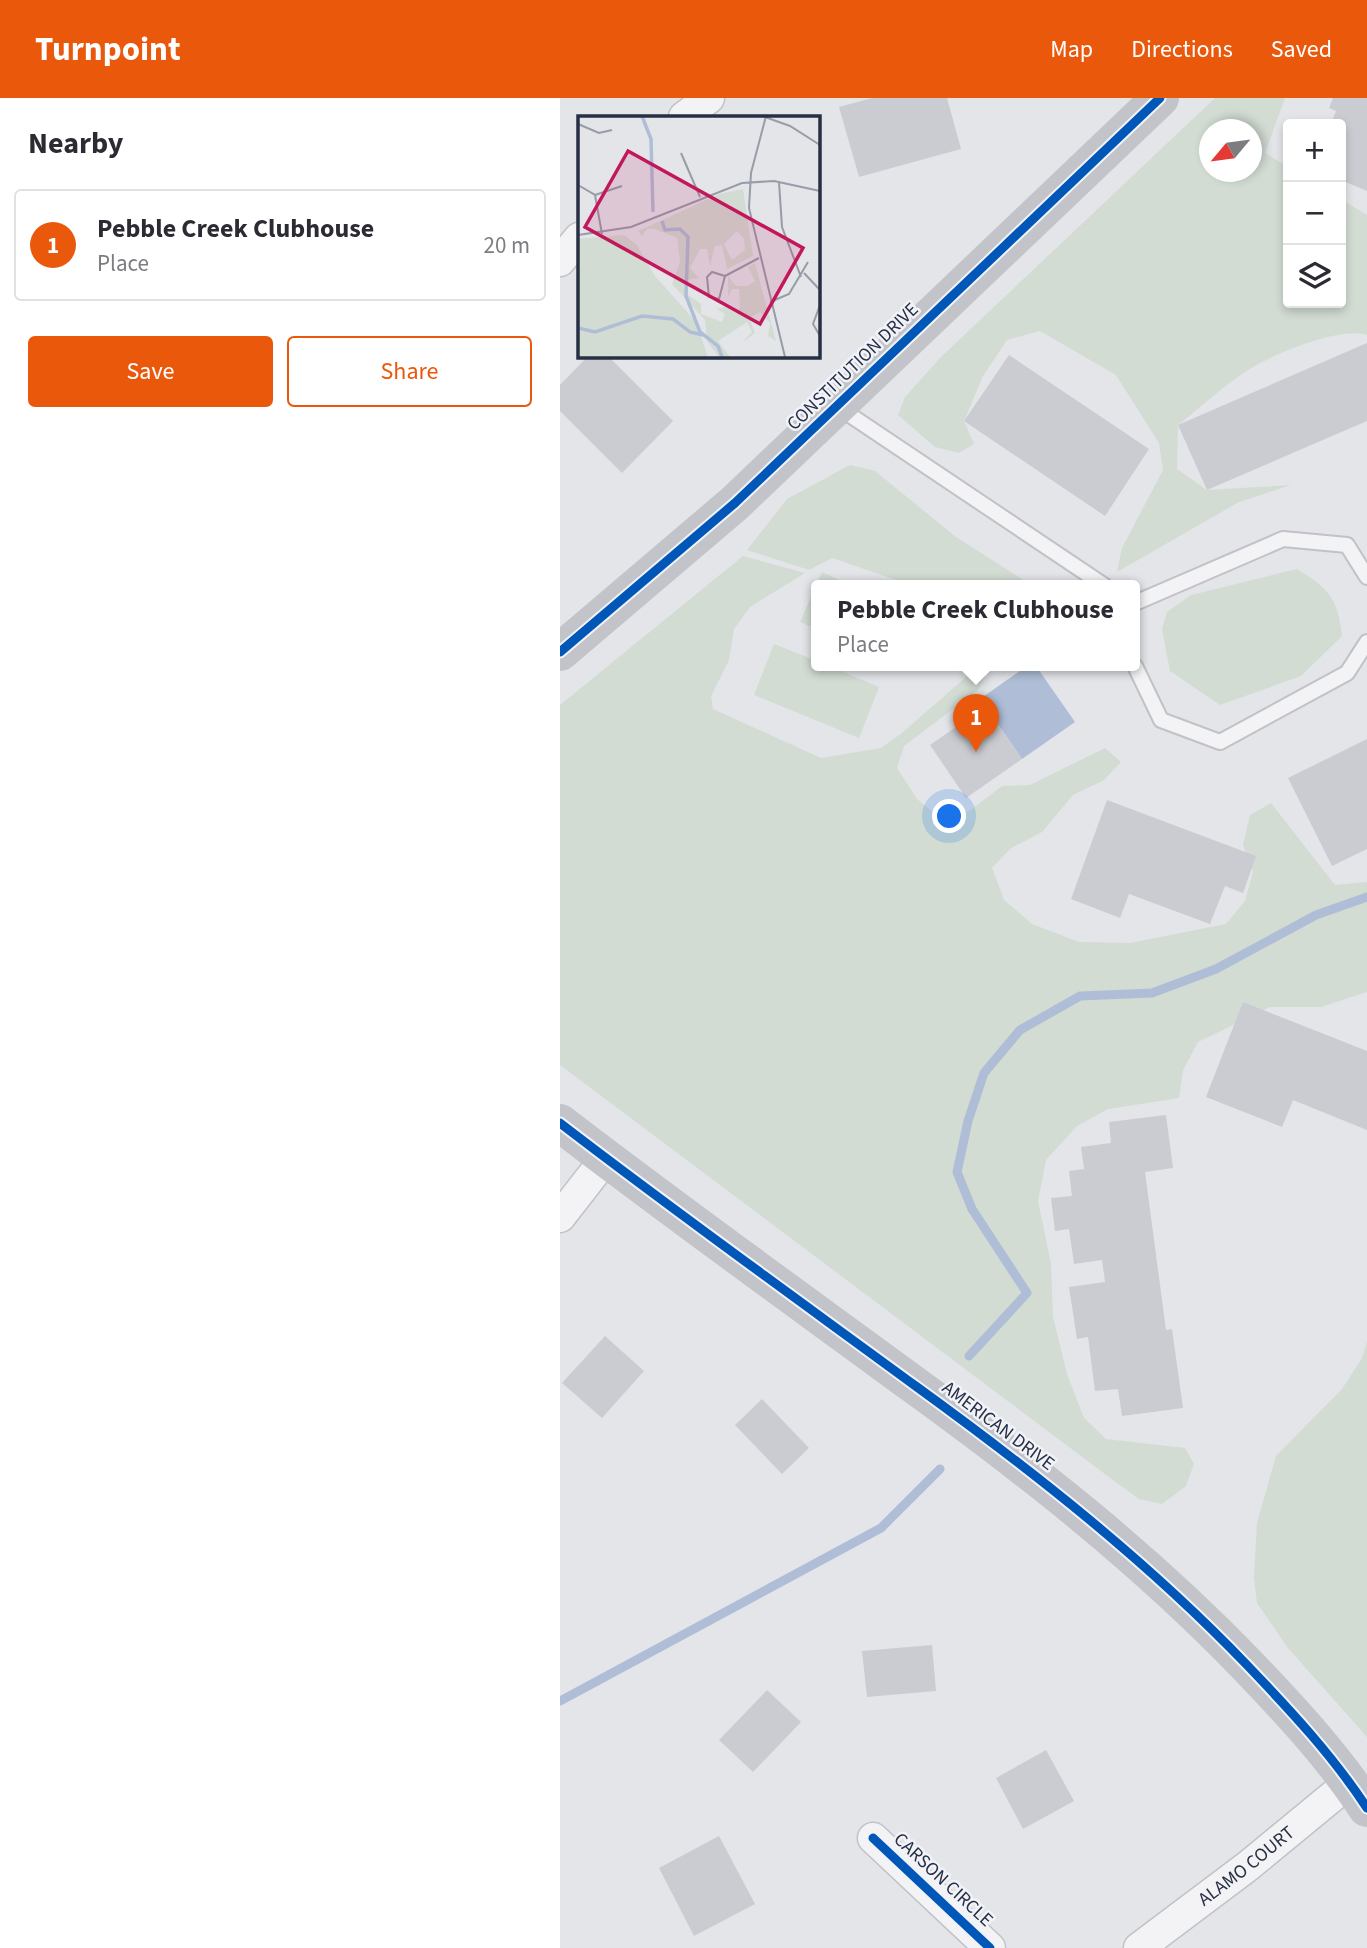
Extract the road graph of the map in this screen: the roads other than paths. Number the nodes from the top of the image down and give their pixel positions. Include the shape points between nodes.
1 (709, 98) edge
2 (1141, 105) edge
3 (685, 116) edge
4 (578, 239) edge
5 (560, 261) edge
6 (837, 407) junction
7 (1367, 577) edge
8 (1096, 580) edge
9 (1140, 602) edge
10 (1367, 642) edge
11 (560, 652) edge
12 (1137, 671) edge
13 (560, 1123) edge
14 (606, 1158) junction
15 (560, 1217) edge
16 (1358, 1795) edge
17 (873, 1838) dead end
18 (990, 1948) edge
19 (1139, 1948) edge

1 - 3 street
2 - 6 street, CONSTITUTION DRIVE
4 - 5 street
6 - 8 lane
6 - 11 street, CONSTITUTION DRIVE via 735,503
7 - 9 lane via 1347,545 1283,540
10 - 12 lane via 1347,673 1220,742 1161,720
13 - 14 street, AMERICAN DRIVE
14 - 15 street
14 - 16 street, AMERICAN DRIVE via 1091,1518 1209,1625 1278,1698
16 - 19 street, ALAMO COURT via 1248,1866
17 - 18 street, CARSON CIRCLE

